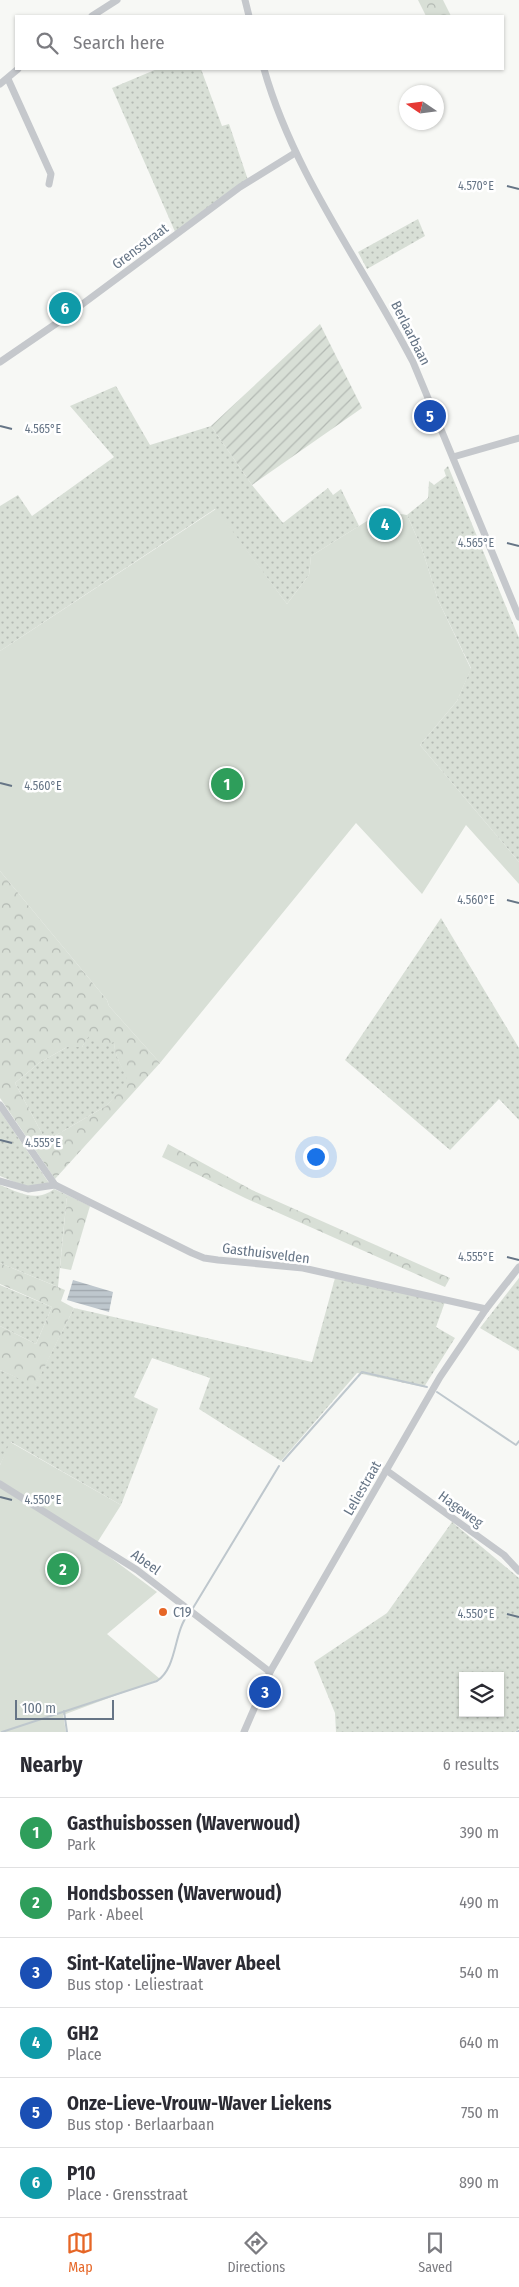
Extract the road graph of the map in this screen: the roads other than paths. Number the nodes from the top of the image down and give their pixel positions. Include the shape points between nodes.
1 (117, 0) edge
2 (245, 0) edge
3 (94, 15) edge
4 (249, 15) edge
5 (17, 70) edge
6 (264, 70) edge
7 (8, 79) junction
8 (0, 84) edge
9 (295, 152) junction
10 (49, 184) dead end
11 (0, 362) edge
12 (519, 438) edge
13 (453, 457) junction
14 (519, 617) edge
15 (0, 1106) edge
16 (0, 1181) edge
17 (56, 1185) junction
18 (519, 1267) edge
19 (486, 1310) junction
20 (386, 1470) junction
21 (0, 1484) edge
22 (519, 1571) edge
23 (270, 1672) junction
24 (244, 1732) edge

1 - 3 street
2 - 4 street
5 - 7 street
6 - 9 street, Berlaarbaan via 273,101
7 - 8 street
7 - 10 street via 50,174
9 - 11 street, Grensstraat via 240,188
9 - 13 street, Berlaarbaan via 413,362
12 - 13 street
13 - 14 street, Berlaarbaan
15 - 17 street, Gasthuisvelden
16 - 17 street via 28,1189
17 - 19 street, Gasthuisvelden via 204,1258 303,1268
18 - 19 street, Leliestraat
19 - 20 street, Leliestraat via 440,1377
20 - 22 street, Hageweg via 504,1556
20 - 23 street, Leliestraat
21 - 23 street, Abeel via 137,1570
23 - 24 street, Leliestraat

